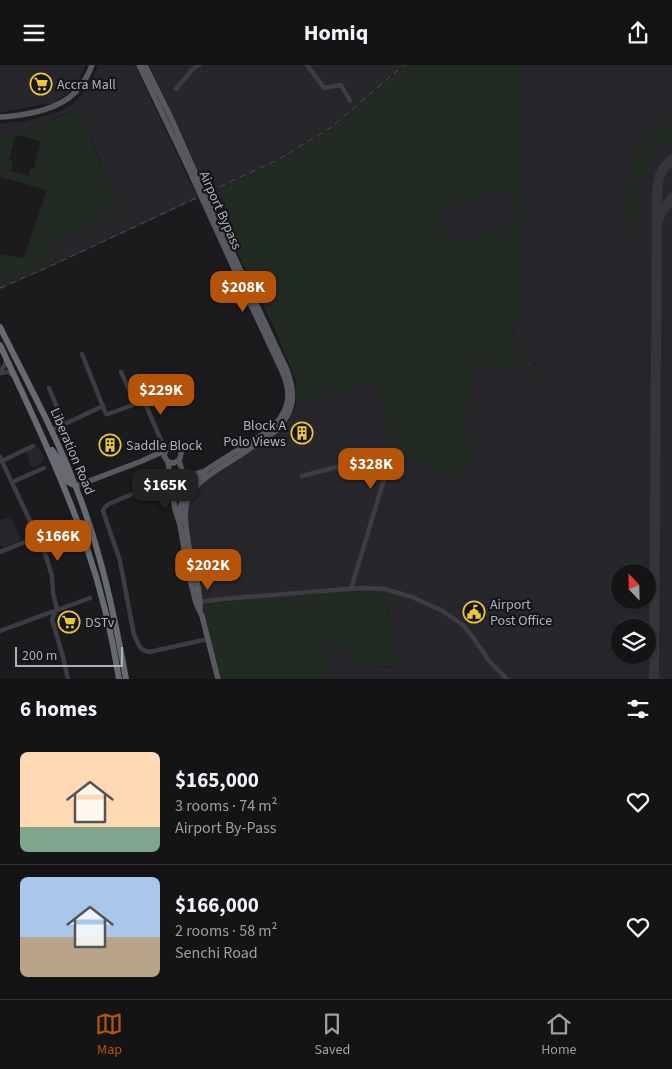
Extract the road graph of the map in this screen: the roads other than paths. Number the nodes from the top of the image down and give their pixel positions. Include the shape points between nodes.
1 (92, 65) edge
2 (139, 65) edge
3 (144, 65) edge
4 (199, 65) edge
5 (307, 65) edge
6 (176, 89) dead end
7 (350, 101) dead end
8 (0, 117) edge
9 (0, 327) edge
10 (0, 345) edge
11 (82, 354) dead end
12 (6, 357) junction
13 (0, 372) edge
14 (121, 372) dead end
15 (15, 377) junction
16 (49, 388) dead end
17 (135, 403) junction
18 (104, 406) junction
19 (64, 424) junction
20 (52, 430) junction
21 (46, 444) junction
22 (33, 446) dead end
23 (165, 449) junction
24 (1, 459) edge
25 (166, 460) junction
26 (179, 460) junction
27 (142, 461) junction
28 (44, 468) dead end
29 (206, 469) junction
30 (7, 472) junction
31 (0, 473) edge
32 (302, 476) dead end
33 (12, 482) junction
34 (76, 486) junction
35 (151, 486) dead end
36 (183, 525) junction
37 (38, 537) junction
38 (0, 551) edge
39 (351, 589) junction
40 (90, 598) dead end
41 (198, 602) junction
42 (58, 609) junction
43 (0, 631) edge
44 (208, 639) junction
45 (68, 679) edge
46 (119, 679) edge
47 (126, 679) edge
48 (218, 679) edge
49 (507, 679) edge

1 - 8 main road via 86,80 59,105 38,112
2 - 29 main road, Airport Bypass via 287,386 286,407 276,424
3 - 36 main road, Airport Bypass via 287,370 293,392 289,413 277,430 194,488 186,504
4 - 6 street
5 - 7 street via 324,88 340,85
9 - 20 highway, Liberation Road
10 - 12 highway, Liberation Road
11 - 18 street
12 - 13 street
12 - 15 highway, Liberation Road
13 - 15 street via 8,372
14 - 17 street
15 - 21 highway, Liberation Road
16 - 19 street
17 - 18 street via 107,414
17 - 23 street via 144,401
18 - 19 street
19 - 20 street
20 - 34 highway, Liberation Road
21 - 34 highway via 68,482
21 - 46 highway, Liberation Road via 101,594
22 - 24 street
23 - 25 main road
23 - 26 main road via 173,445 180,449
23 - 27 main road
24 - 30 street
25 - 26 main road via 174,463
25 - 27 main road
25 - 36 main road via 175,509
26 - 29 main road via 182,471 188,475
27 - 34 main road
28 - 33 street
29 - 36 main road, Airport Bypass via 184,495 180,509
30 - 31 street
30 - 33 street
32 - 39 street via 388,454 391,456
33 - 37 street
34 - 47 highway, Liberation Road via 103,568
35 - 44 street via 109,504 104,511 120,561 134,635 140,647 150,652
36 - 41 main road
37 - 38 street
37 - 42 street via 50,569
39 - 41 street
39 - 49 street via 385,589 443,611 464,626 489,661
40 - 42 street
41 - 44 main road
42 - 43 street
42 - 45 street via 52,619
44 - 48 main road

